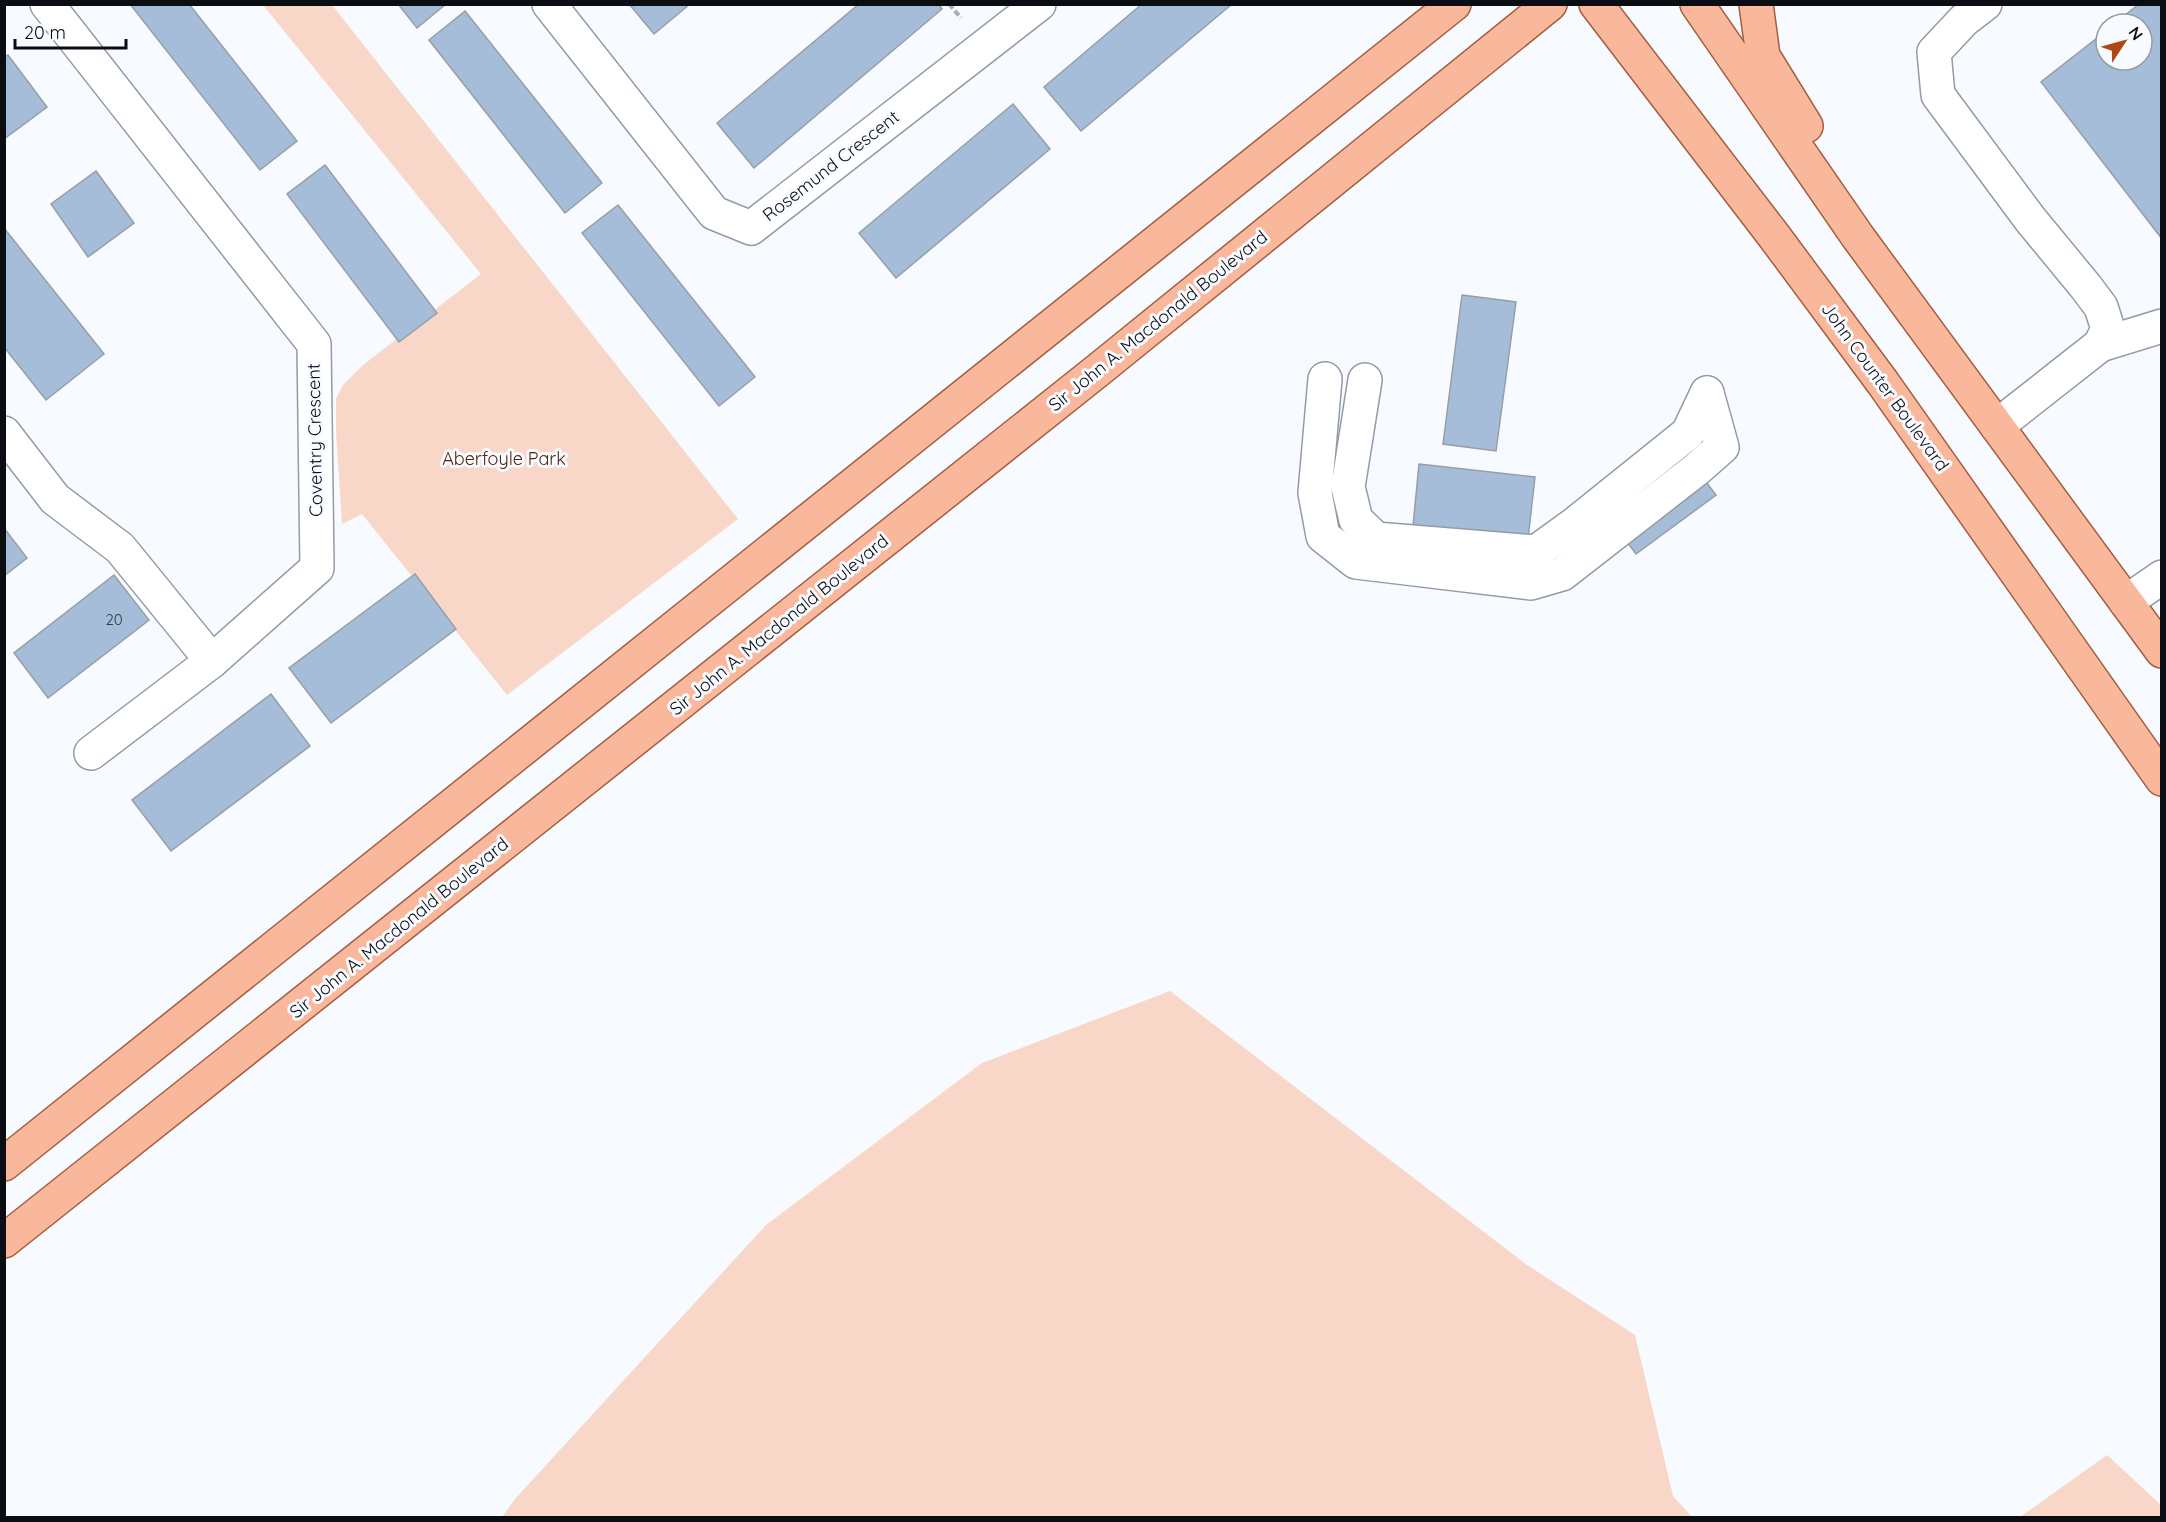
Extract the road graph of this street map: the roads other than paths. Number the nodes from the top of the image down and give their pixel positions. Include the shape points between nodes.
1 (47, 4) edge
2 (549, 4) edge
3 (1039, 4) edge
4 (1418, 4) edge
5 (1454, 4) edge
6 (1550, 4) edge
7 (1596, 4) edge
8 (1697, 4) edge
9 (1756, 4) edge
10 (1984, 4) edge
11 (1391, 54) junction
12 (1858, 237) junction
13 (2162, 327) edge
14 (2100, 345) junction
15 (1325, 379) dead end
16 (1365, 380) dead end
17 (1997, 426) junction
18 (4, 433) edge
19 (2162, 578) edge
20 (2126, 602) junction
21 (2162, 651) edge
22 (212, 662) junction
23 (91, 753) dead end
24 (2162, 779) edge
25 (4, 1164) edge
26 (4, 1241) edge

1 - 22 street, Coventry Crescent via 314,344 317,568
2 - 3 street, Rosemund Crescent via 714,213 751,228
4 - 11 main road
5 - 11 main road
6 - 26 main road, Sir John A. Macdonald Boulevard via 1097,371
7 - 24 main road, John Counter Boulevard via 1883,383
8 - 12 main road
9 - 12 main road via 1763,56 1805,124
10 - 14 street via 1934,52 1938,95 2101,307 2108,329
11 - 25 main road
12 - 17 main road
13 - 14 street
14 - 17 street
15 - 16 street via 1315,493 1323,536 1356,561 1531,583 1562,574 1722,447 1707,393 1688,433 1536,552 1376,539 1356,520 1348,487
17 - 20 main road
18 - 22 street via 55,499 120,548
19 - 20 street
20 - 21 main road
22 - 23 street, Coventry Crescent

